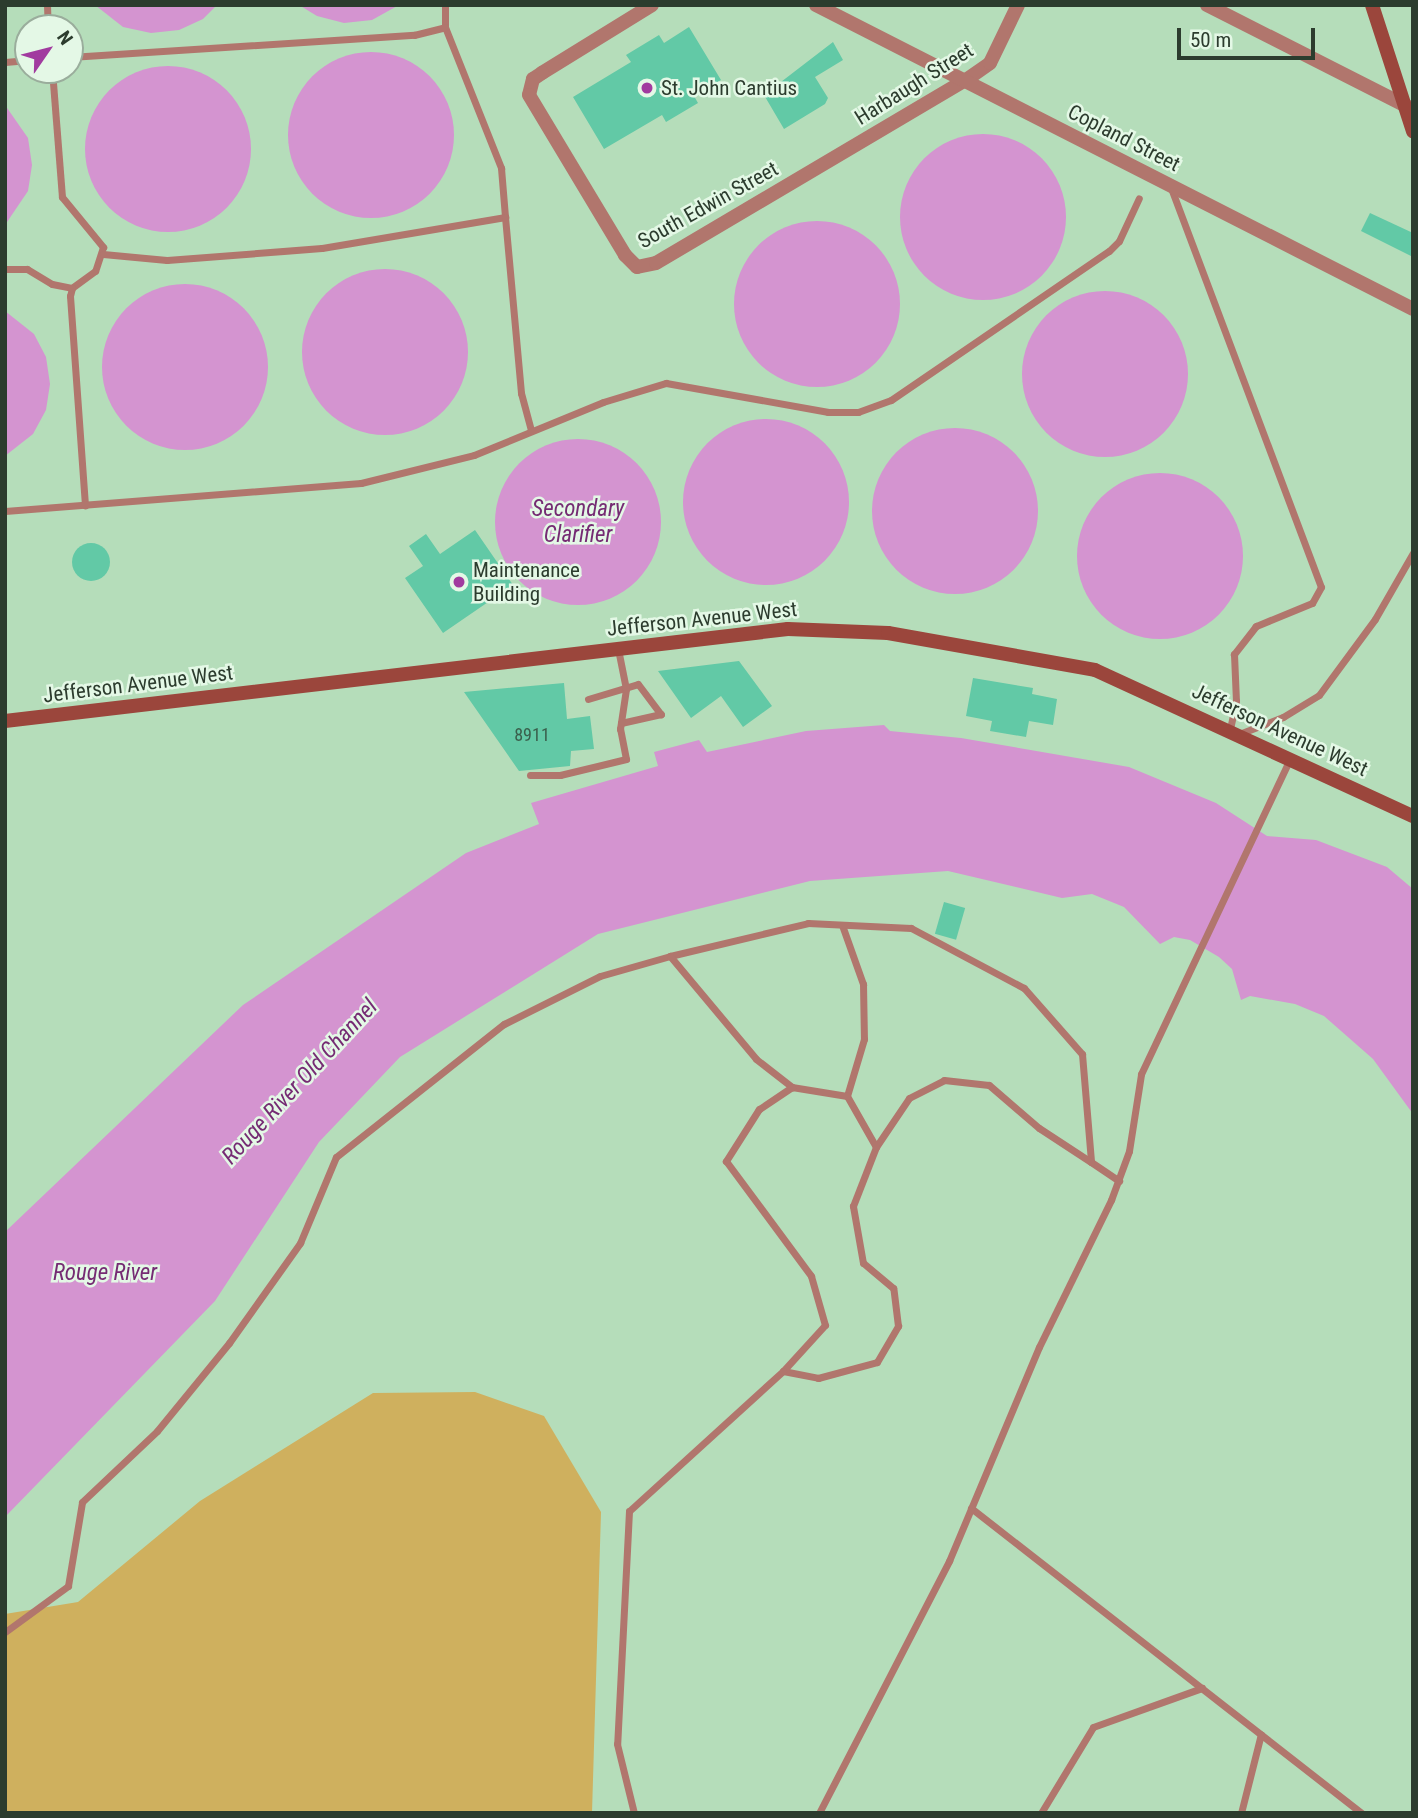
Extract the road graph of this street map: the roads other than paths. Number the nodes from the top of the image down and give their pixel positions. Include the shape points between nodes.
1 (445, 5) edge
2 (652, 5) edge
3 (816, 5) edge
4 (1018, 5) edge
5 (1207, 5) edge
6 (1372, 5) edge
7 (445, 27) junction
8 (84, 56) edge
9 (967, 80) junction
10 (53, 84) edge
11 (1408, 107) edge
12 (1413, 131) edge
13 (805, 175) joint
14 (1170, 186) junction
15 (1139, 198) dead end
16 (505, 216) junction
17 (103, 254) junction
18 (5, 270) edge
19 (72, 288) junction
20 (1413, 309) edge
21 (531, 431) junction
22 (85, 505) junction
23 (5, 511) edge
24 (1413, 553) edge
25 (618, 649) junction
26 (626, 689) junction
27 (588, 699) dead end
28 (5, 721) edge
29 (621, 723) junction
30 (1234, 732) junction
31 (1291, 758) junction
32 (530, 775) dead end
33 (1413, 816) edge
34 (842, 925) junction
35 (670, 956) junction
36 (792, 1087) junction
37 (847, 1096) junction
38 (876, 1147) junction
39 (1091, 1162) junction
40 (1119, 1181) junction
41 (783, 1371) junction
42 (971, 1508) junction
43 (5, 1632) edge
44 (1202, 1688) junction
45 (1261, 1734) junction
46 (634, 1813) edge
47 (819, 1813) edge
48 (1041, 1813) edge
49 (1241, 1813) edge
50 (1362, 1813) edge

1 - 7 lane
2 - 13 street, South Edwin Street via 541,73 529,86 531,103 625,255 637,267 656,262
3 - 9 street, Copland Street
4 - 9 street, Harbaugh Street via 990,62
5 - 11 street
6 - 11 main road
7 - 8 lane via 414,35
7 - 16 lane via 501,168
9 - 13 street, Harbaugh Street
9 - 14 street, Copland Street
10 - 17 lane via 62,197 93,231
11 - 12 main road
14 - 20 street, Copland Street
14 - 30 lane via 1321,587 1311,603 1256,626 1234,654
15 - 21 lane via 1119,241 1109,251 875,408 837,413 666,383
16 - 17 lane via 322,248 167,260
16 - 21 lane via 521,393
17 - 19 lane via 95,271
18 - 19 lane via 27,269 52,284
19 - 22 lane
21 - 22 lane via 474,455 361,483
22 - 23 lane
24 - 30 lane via 1375,619 1319,695 1283,717
25 - 26 lane
25 - 28 main road, Jefferson Avenue West
25 - 30 main road, Jefferson Avenue West via 788,629 888,633 1096,670
26 - 27 lane
26 - 29 lane
26 - 29 lane via 638,684 661,714
29 - 32 lane via 626,759 560,775
30 - 31 main road, Jefferson Avenue West
31 - 33 main road, Jefferson Avenue West
31 - 40 lane via 1135,1090 1135,1124
34 - 35 lane via 808,923
34 - 37 lane via 863,984 864,1039
34 - 39 lane via 911,928 1024,988 1082,1054
35 - 36 lane via 756,1059
35 - 43 lane via 600,976 504,1024 336,1157 300,1243 229,1343 157,1431 82,1502 68,1586
36 - 37 lane
36 - 41 lane via 759,1109 726,1161 811,1276 825,1325
37 - 38 lane
38 - 39 lane via 909,1098 944,1080 989,1085 1039,1128
38 - 41 lane via 853,1206 863,1264 892,1288 898,1326 877,1362 818,1378
39 - 40 lane
40 - 42 lane via 1038,1347
41 - 46 lane via 629,1511 617,1744
42 - 44 lane
42 - 47 lane via 933,1594
44 - 45 lane
44 - 48 lane via 1093,1727
45 - 49 lane
45 - 50 lane

